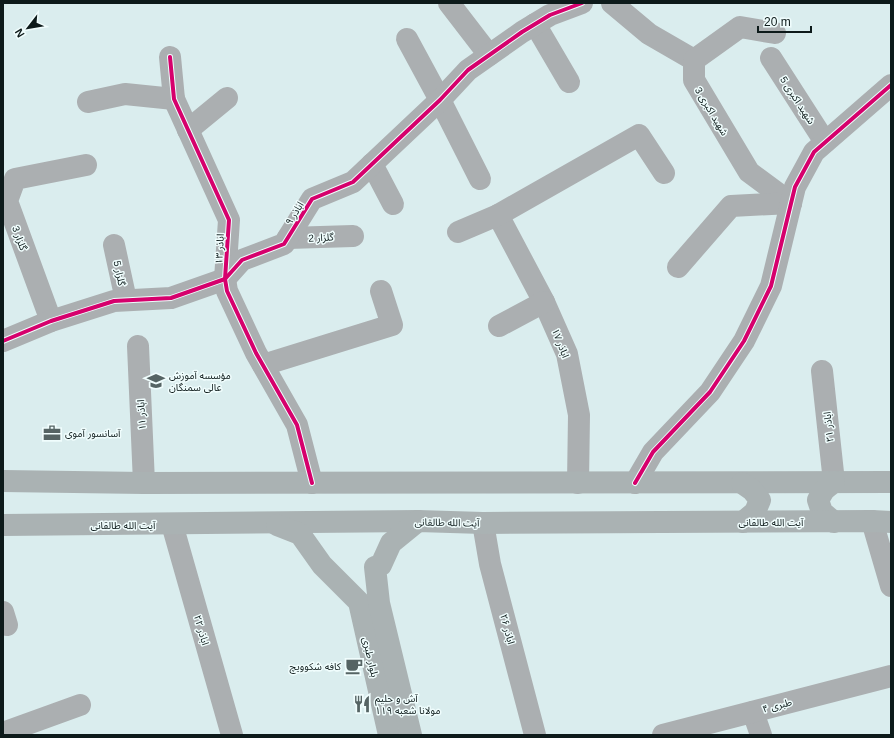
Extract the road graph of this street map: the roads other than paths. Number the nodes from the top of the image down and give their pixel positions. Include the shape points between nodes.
1 (449, 3) edge
2 (582, 3) edge
3 (612, 3) edge
4 (535, 24) junction
5 (775, 33) dead end
6 (407, 39) dead end
7 (489, 55) junction
8 (170, 57) dead end
9 (771, 58) dead end
10 (694, 60) junction
11 (569, 82) dead end
12 (891, 85) edge
13 (227, 98) dead end
14 (174, 99) junction
15 (440, 100) junction
16 (88, 102) dead end
17 (188, 130) junction
18 (825, 142) junction
19 (372, 164) junction
20 (86, 165) dead end
21 (664, 173) dead end
22 (9, 174) edge
23 (480, 179) dead end
24 (791, 203) junction
25 (393, 204) dead end
26 (498, 215) junction
27 (458, 232) dead end
28 (354, 236) dead end
29 (288, 238) junction
30 (114, 245) dead end
31 (678, 267) dead end
32 (225, 279) junction
33 (382, 291) dead end
34 (126, 300) junction
35 (544, 302) junction
36 (51, 321) junction
37 (499, 326) dead end
38 (3, 341) edge
39 (138, 346) dead end
40 (263, 365) junction
41 (822, 371) dead end
42 (3, 481) edge
43 (834, 482) junction
44 (891, 482) edge
45 (144, 483) junction
46 (312, 483) junction
47 (578, 483) junction
48 (635, 483) junction
49 (742, 483) junction
50 (418, 521) junction
51 (743, 522) junction
52 (834, 522) junction
53 (881, 522) edge
54 (272, 523) junction
55 (483, 523) junction
56 (172, 524) junction
57 (3, 525) edge
58 (891, 586) edge
59 (369, 602) junction
60 (891, 676) edge
61 (80, 705) dead end
62 (752, 712) junction
63 (7, 728) edge
64 (232, 735) edge
65 (389, 735) edge
66 (411, 735) edge
67 (535, 735) edge
68 (663, 735) edge
69 (760, 735) edge

1 - 7 street
2 - 4 street, اباذر ۹ via 550,15
3 - 10 street via 649,34
4 - 7 street, اباذر ۹
4 - 11 street
5 - 10 street via 740,27
6 - 15 street
7 - 15 street, اباذر ۹ via 468,70
8 - 14 street, اباذر ۱۳
9 - 18 street, شهید اکبری 5
10 - 24 street, شهید اکبری 3 via 694,80 749,172
12 - 18 street
13 - 17 street
14 - 16 street via 125,94
14 - 17 street, اباذر ۱۳
15 - 19 street, اباذر ۹
15 - 23 street
17 - 32 street, اباذر ۱۳ via 229,220
18 - 24 street via 814,152 795,187
19 - 25 street
19 - 29 street, اباذر ۹ via 353,182 312,199
20 - 22 street, گلزار 3
21 - 26 street via 638,135
22 - 36 street, گلزار 3 via 6,202
24 - 31 street via 731,206
24 - 48 street via 772,286 744,341 710,392 653,452
26 - 27 street
26 - 35 street, اباذر ۱۷
28 - 29 street, گلزار 2
29 - 32 street, اباذر ۹ via 284,244 242,260
30 - 34 street, گلزار 5
32 - 34 street, اباذر ۹ via 171,298
32 - 40 street, اباذر ۱۳ via 227,291
33 - 40 street via 392,325
34 - 36 street, اباذر ۹ via 114,301
35 - 37 street
35 - 47 street, اباذر ۱۷ via 567,354 579,415
36 - 38 street, اباذر ۹
39 - 45 street, اباذر ۱۱
40 - 46 street, اباذر ۱۳ via 297,425
41 - 43 street, اباذر ۲۱
42 - 45 main road
43 - 44 main road
43 - 49 main road
43 - 52 main road via 824,490 818,500 822,512
45 - 46 main road
46 - 47 main road
47 - 48 main road
48 - 49 main road
49 - 51 main road via 760,500 755,512
50 - 54 main road, آیت الله طالقانی
50 - 55 main road, آیت الله طالقانی
50 - 59 main road via 391,543 381,565 375,567
51 - 52 main road, آیت الله طالقانی
51 - 55 main road, آیت الله طالقانی
52 - 53 main road, آیت الله طالقانی
53 - 58 street
54 - 56 main road, آیت الله طالقانی
54 - 59 main road via 300,534 322,565
55 - 67 street, اباذر ۲۶ via 490,564
56 - 57 main road, آیت الله طالقانی
56 - 64 street, اباذر ۲۲
59 - 65 main road, بلوار طبری
59 - 66 main road, بلوار طبری
60 - 62 street, طبری ۴
61 - 63 street
62 - 68 street, طبری ۴
62 - 69 street

